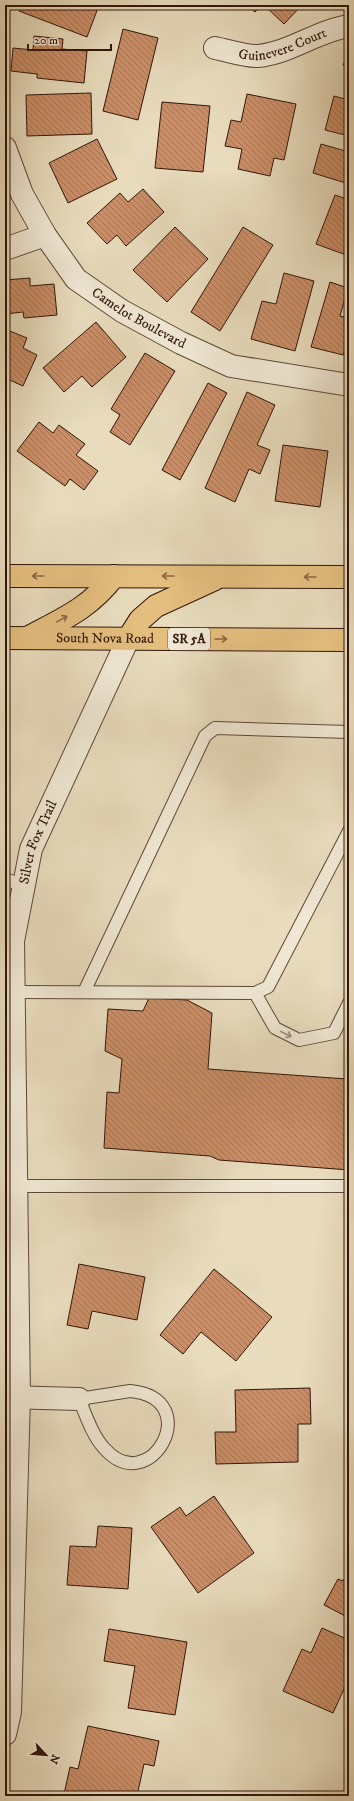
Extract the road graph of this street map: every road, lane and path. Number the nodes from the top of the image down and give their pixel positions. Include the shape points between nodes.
1 (349, 26) edge
2 (215, 48) dead end
3 (5, 148) edge
4 (45, 235) junction
5 (5, 249) edge
6 (349, 386) edge
7 (5, 576) edge
8 (114, 576) junction
9 (221, 576) junction
10 (349, 577) edge
11 (5, 638) edge
12 (28, 638) junction
13 (128, 639) junction
14 (349, 640) edge
15 (349, 732) edge
16 (349, 831) edge
17 (15, 883) edge
18 (14, 992) junction
19 (84, 992) junction
20 (255, 993) junction
21 (349, 1002) edge
22 (11, 1186) edge
23 (349, 1186) edge
24 (12, 1397) edge
25 (80, 1399) junction
26 (5, 1734) edge

1 - 2 street, Guinevere Court via 333,28 289,48 256,56
3 - 4 street, Camelot Boulevard via 22,194
4 - 5 street
4 - 6 street, Camelot Boulevard via 76,279 122,311 181,343 231,366
8 -> 7 main road
9 -> 8 main road
12 -> 8 main road via 82,608 102,592
10 -> 9 main road
9 - 13 main road via 156,606 140,620
11 - 12 main road, South Nova Road / SR 5A
12 - 13 main road, South Nova Road / SR 5A
13 -> 14 main road, South Nova Road / SR 5A
13 - 17 street, Silver Fox Trail
15 - 19 lane via 215,728 205,736
16 - 20 lane via 268,987
17 - 18 street, Silver Fox Trail
18 - 19 lane
18 - 22 street, Silver Fox Trail
19 - 20 lane
20 -> 21 lane via 275,1028 299,1040 334,1032
22 - 23 lane
22 - 24 street, Silver Fox Trail
24 - 25 street
24 - 26 street, Silver Fox Trail via 10,1712
25 - 25 lane via 130,1391 144,1392 155,1399 167,1417 165,1442 156,1454 147,1459 134,1463 122,1461 103,1448

